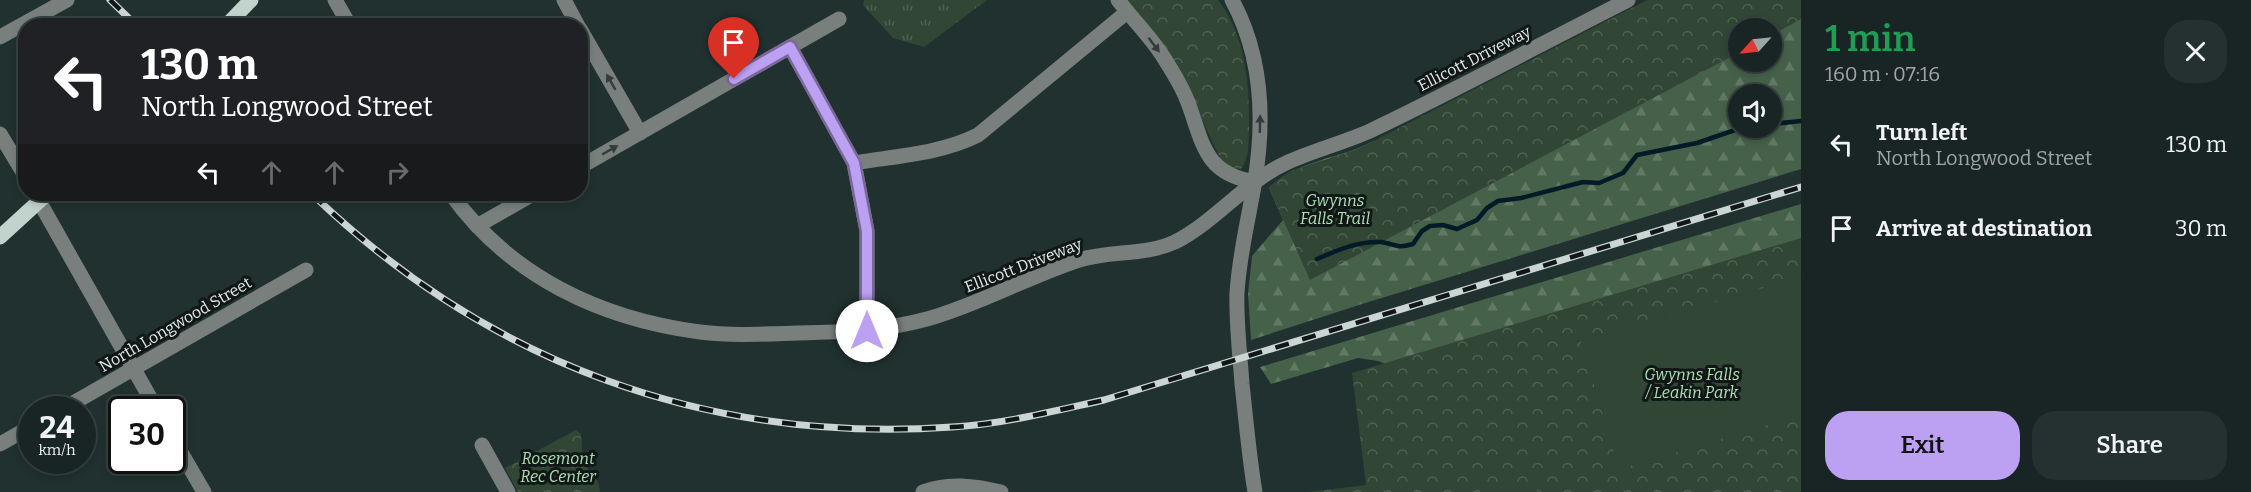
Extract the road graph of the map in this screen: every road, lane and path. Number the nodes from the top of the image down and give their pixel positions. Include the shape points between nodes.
1 (251, 0) edge
2 (335, 0) edge
3 (564, 0) edge
4 (1232, 0) edge
5 (1628, 0) edge
6 (66, 1) edge
7 (1122, 6) edge
8 (36, 18) edge
9 (234, 18) edge
10 (345, 18) edge
11 (574, 18) edge
12 (839, 19) dead end
13 (18, 28) edge
14 (0, 38) edge
15 (588, 43) edge
16 (790, 47) junction
17 (640, 133) junction
18 (0, 134) edge
19 (588, 162) edge
20 (854, 163) junction
21 (18, 164) edge
22 (1255, 182) junction
23 (35, 201) edge
24 (43, 201) edge
25 (457, 201) edge
26 (521, 201) edge
27 (477, 226) junction
28 (0, 237) edge
29 (306, 270) dead end
30 (867, 331) junction
31 (134, 368) junction
32 (85, 396) edge
33 (149, 396) edge
34 (18, 434) edge
35 (0, 444) edge
36 (482, 445) dead end
37 (186, 461) edge
38 (204, 492) edge
39 (508, 492) edge
40 (923, 492) edge
41 (1001, 492) edge
42 (1255, 492) edge

1 - 9 main road
2 - 10 street
3 - 11 street
22 -> 4 street via 1260,140 1258,77 1247,32
5 - 22 street, Ellicott Driveway via 1377,128 1283,164
6 - 8 street
7 - 20 street via 978,135 944,148
7 -> 22 street via 1164,57 1216,164 1235,179
12 - 16 street
13 - 14 street
17 -> 15 street
16 - 17 street
16 - 20 street
19 -> 17 street
18 - 21 street
20 - 30 street via 867,231
22 - 30 street, Ellicott Driveway via 1194,230 1158,249 1082,260 957,310
22 - 42 street via 1237,294
23 - 28 main road
24 - 31 street
25 - 27 street, Ellicott Driveway
26 - 27 street
27 - 30 street, Ellicott Driveway via 521,264 563,292 632,320 748,335
29 - 31 street, North Longwood Street
31 - 32 street, North Longwood Street
31 - 33 street
34 - 35 street
36 - 39 street
37 - 38 street
40 - 41 street via 962,485

